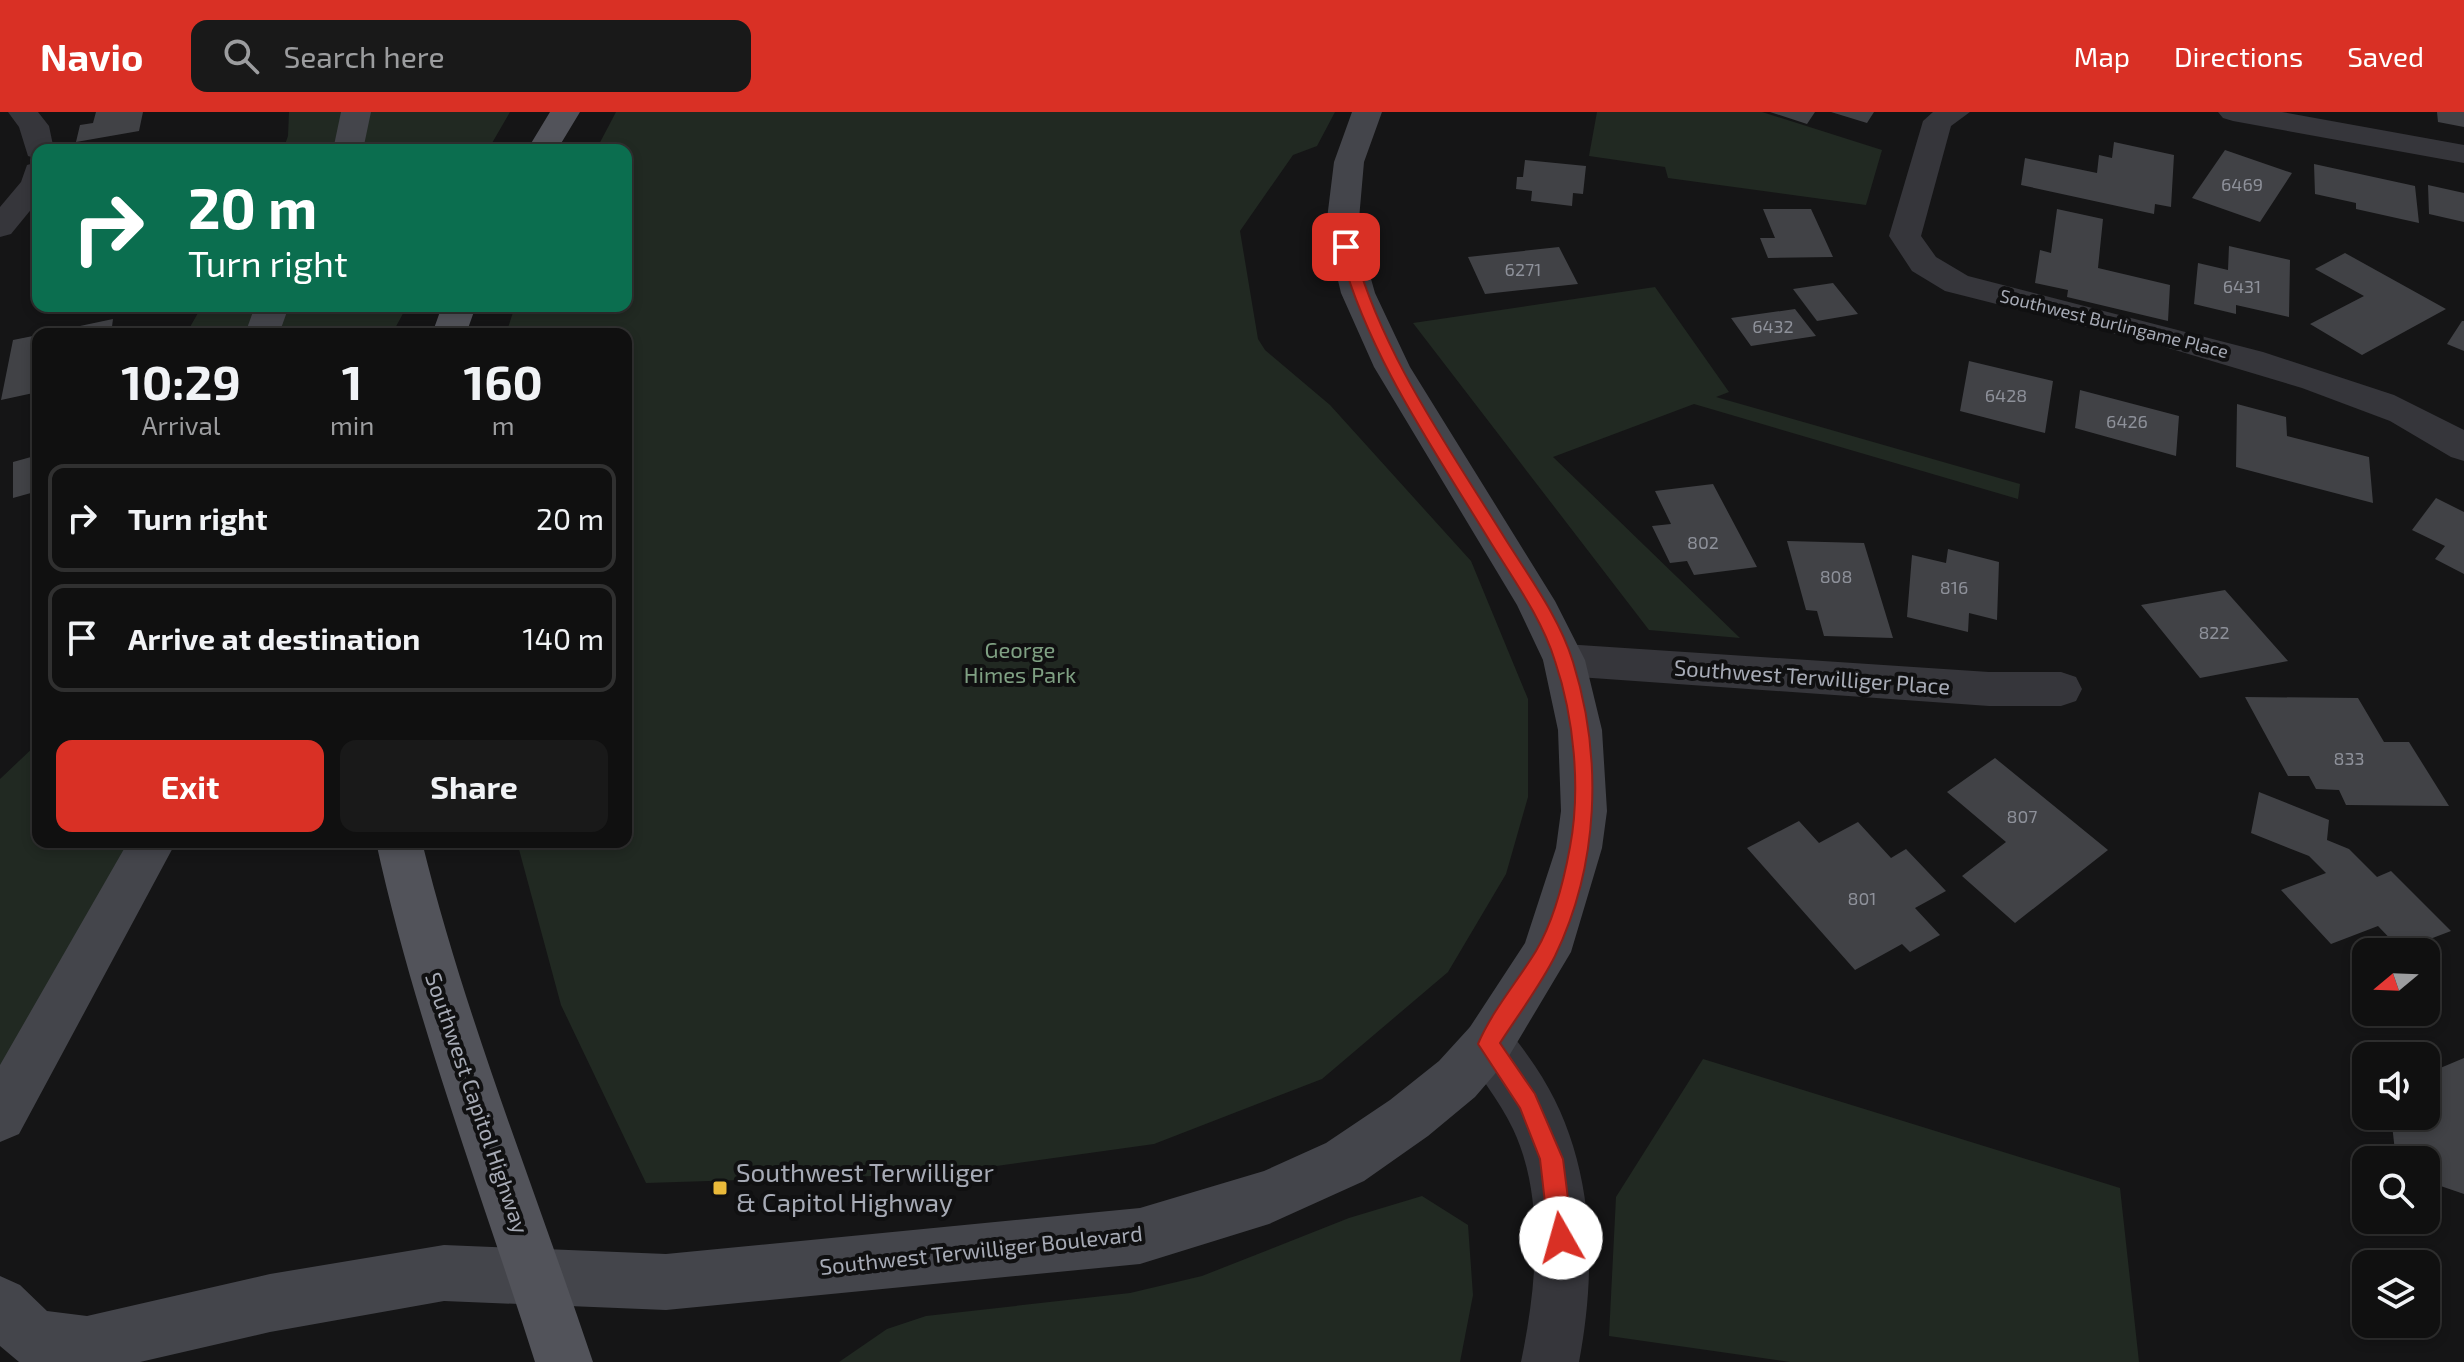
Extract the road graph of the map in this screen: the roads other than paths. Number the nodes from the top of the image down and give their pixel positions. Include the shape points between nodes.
1 (23, 112) edge
2 (356, 112) edge
3 (565, 112) edge
4 (1367, 112) edge
5 (1955, 112) edge
6 (2233, 112) edge
7 (38, 144) edge
8 (349, 144) edge
9 (546, 144) edge
10 (2464, 154) edge
11 (32, 189) edge
12 (0, 227) edge
13 (2464, 448) edge
14 (1564, 660) junction
15 (2061, 689) dead end
16 (150, 848) edge
17 (400, 848) edge
18 (1488, 1044) junction
19 (0, 1116) edge
20 (537, 1276) junction
21 (0, 1305) edge
22 (564, 1362) edge
23 (1550, 1362) edge

1 - 7 street via 34,126
2 - 8 main road
3 - 9 main road
4 - 14 main road, Southwest Terwilliger Boulevard via 1349,162 1343,219 1358,293 1392,367 1535,601
5 - 13 street, Southwest Burlingame Place via 1938,121 1905,236 1924,264 1957,284 2191,340 2346,390 2403,412
6 - 10 street
11 - 12 street
14 - 15 street, Southwest Terwilliger Place via 1989,689
14 - 18 main road, Southwest Terwilliger Boulevard via 1580,730 1584,811 1579,848 1546,952
16 - 19 main road
17 - 20 main road, Southwest Capitol Highway via 426,958
18 - 20 main road, Southwest Terwilliger Boulevard via 1457,1079 1345,1162 1269,1197 1140,1236 666,1282
18 - 23 street via 1528,1101 1551,1159 1561,1270 1560,1318
20 - 21 main road, Southwest Terwilliger Boulevard via 444,1273 396,1279 87,1345 34,1339
20 - 22 main road, Southwest Capitol Highway

